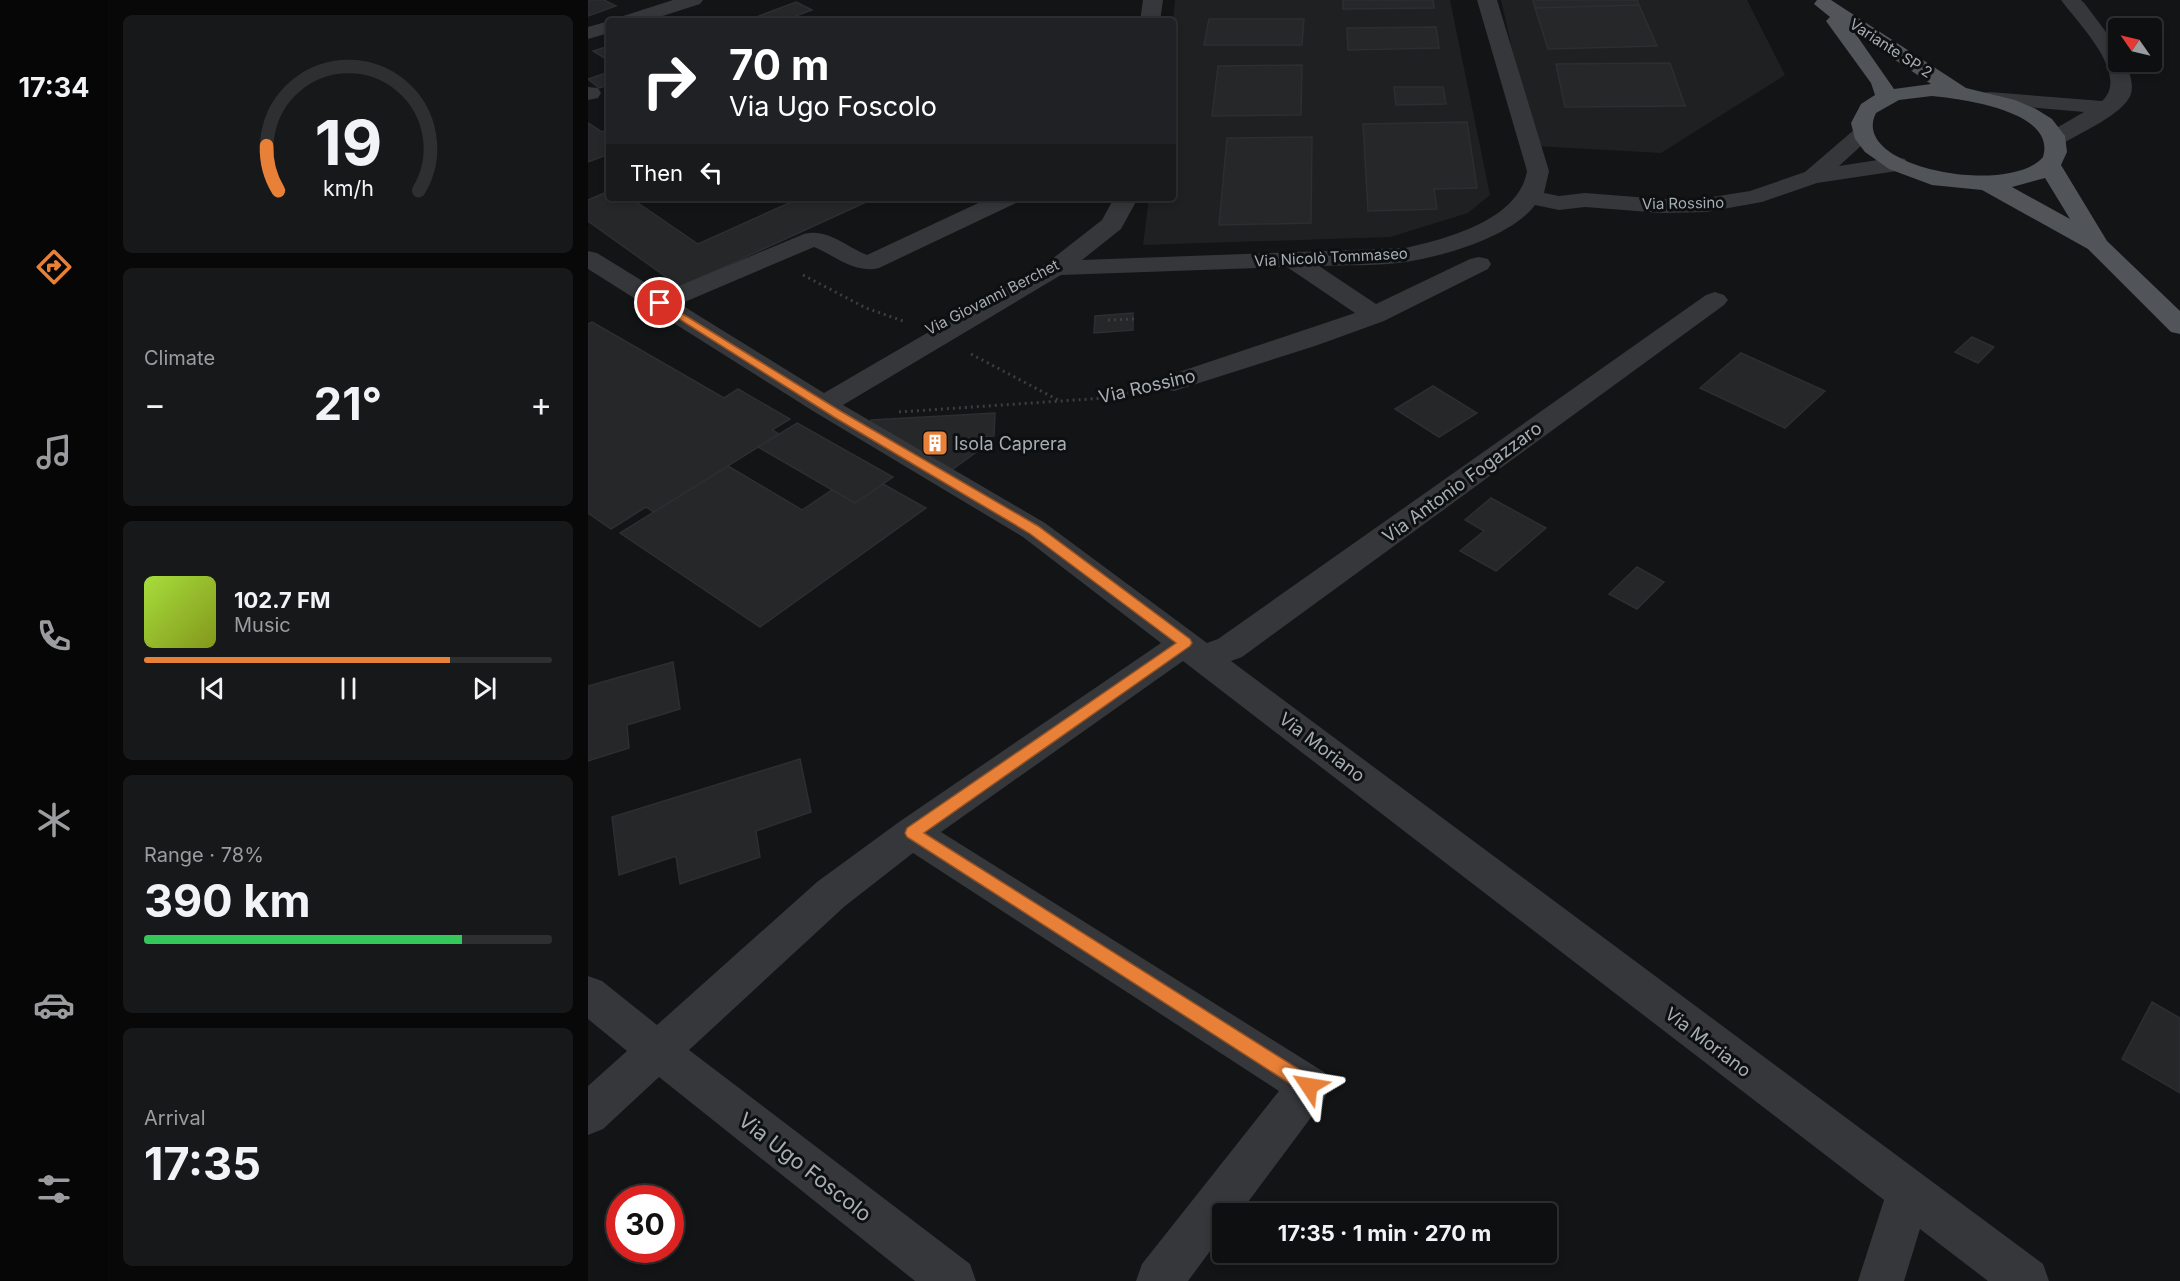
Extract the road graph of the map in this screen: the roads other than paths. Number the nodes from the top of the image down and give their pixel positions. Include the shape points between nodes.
1 (693, 0) edge
2 (1153, 0) edge
3 (1487, 0) edge
4 (2071, 0) edge
5 (1822, 2) edge
6 (636, 18) edge
7 (1150, 18) edge
8 (606, 28) edge
9 (588, 33) edge
10 (1958, 92) junction
11 (1887, 97) junction
12 (1990, 98) junction
13 (2107, 108) junction
14 (1863, 134) junction
15 (2054, 139) junction
16 (1897, 164) junction
17 (2049, 165) junction
18 (1813, 177) junction
19 (1987, 183) junction
20 (1531, 195) junction
21 (1002, 201) edge
22 (1124, 201) edge
23 (2097, 245) junction
24 (588, 258) edge
25 (1295, 261) junction
26 (1479, 264) dead end
27 (1055, 268) junction
28 (1715, 300) dead end
29 (660, 303) junction
30 (1375, 315) junction
31 (2180, 326) edge
32 (1174, 383) road end
33 (824, 406) junction
34 (1195, 650) junction
35 (912, 833) junction
36 (588, 994) edge
37 (657, 1051) junction
38 (588, 1114) edge
39 (1908, 1194) junction
40 (953, 1281) edge
41 (1159, 1281) edge
42 (1881, 1281) edge
43 (2026, 1281) edge

1 - 6 street
2 - 7 street
3 - 20 street via 1538,171
4 - 13 street via 2119,68 2120,95
5 - 10 main road, Variante SP 2
5 - 11 main road, Variante SP 2
8 - 9 street
10 - 11 main road, Variante SP 2 via 1907,92
10 - 12 main road, Variante SP 2
11 - 14 main road, Variante SP 2 via 1864,113
12 - 13 street
12 - 15 main road, Variante SP 2 via 2037,120
13 - 15 street
14 - 16 main road via 1881,154
14 - 18 street, Via Rossino
15 - 17 main road via 2056,152
16 - 18 street, Via Rossino
16 - 19 main road via 1940,178
17 - 19 main road via 2013,181
17 - 23 main road
18 - 20 street, Via Rossino via 1754,197 1706,205 1585,200 1559,203
19 - 23 main road
20 - 25 street, Via Nicolò Tommaseo via 1494,225 1449,245 1405,255
21 - 29 street via 870,264 858,262 828,242 813,239
22 - 27 street, Via Giovanni Berchet via 1112,224
23 - 31 main road
24 - 29 street, Via Moriano
25 - 27 street, Via Nicolò Tommaseo
25 - 30 street
26 - 30 street, Via Rossino
27 - 33 street
28 - 34 street, Via Antonio Fogazzaro via 1230,648
29 - 33 street, Via Moriano
30 - 32 street, Via Rossino
33 - 34 street, Via Moriano via 1034,530
34 - 35 street
34 - 39 street, Via Moriano
35 - 37 street via 831,894
35 - 41 street via 1309,1086
36 - 37 street, Via Ugo Foscolo
37 - 38 street
37 - 40 street, Via Ugo Foscolo
39 - 42 street
39 - 43 street, Via Moriano

